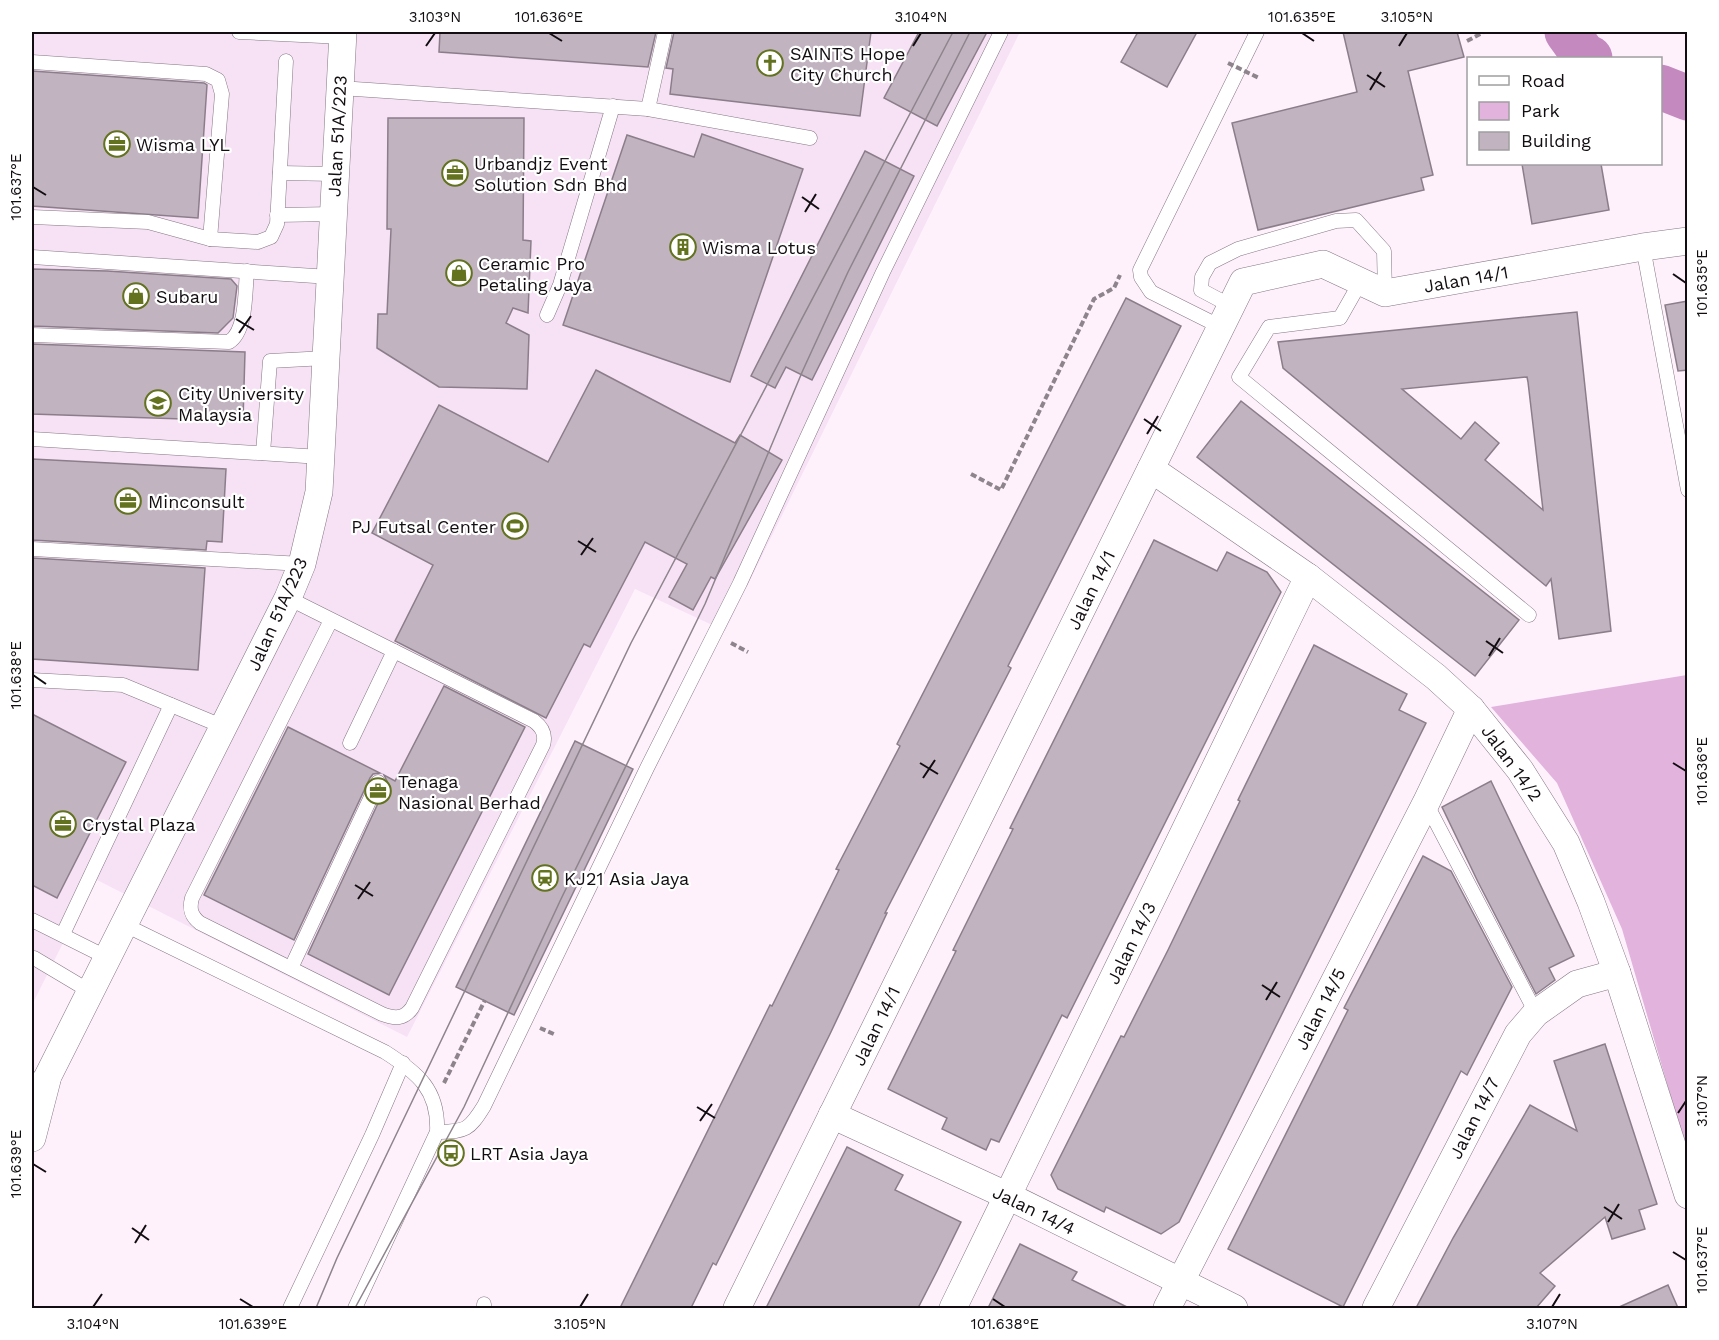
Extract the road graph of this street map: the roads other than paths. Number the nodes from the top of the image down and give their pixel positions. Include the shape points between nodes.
1 (239, 32) edge
2 (665, 32) edge
3 (1001, 32) edge
4 (1257, 32) edge
5 (343, 34) edge
6 (286, 61) dead end
7 (32, 62) edge
8 (340, 88) junction
9 (613, 106) junction
10 (648, 109) junction
11 (810, 138) dead end
12 (280, 173) junction
13 (335, 174) junction
14 (333, 214) junction
15 (278, 215) junction
16 (32, 217) edge
17 (210, 239) junction
18 (1688, 241) edge
19 (1643, 247) junction
20 (32, 257) edge
21 (247, 271) junction
22 (330, 277) junction
23 (1361, 281) junction
24 (1385, 294) junction
25 (547, 315) dead end
26 (1226, 316) junction
27 (32, 335) edge
28 (326, 358) junction
29 (32, 439) edge
30 (263, 453) junction
31 (321, 457) junction
32 (1151, 469) junction
33 (1688, 490) edge
34 (32, 549) edge
35 (302, 564) junction
36 (1308, 577) junction
37 (288, 598) junction
38 (1528, 615) dead end
39 (331, 620) junction
40 (394, 651) junction
41 (32, 680) edge
42 (171, 705) junction
43 (1471, 709) junction
44 (224, 727) junction
45 (350, 743) dead end
46 (378, 782) dead end
47 (1425, 803) junction
48 (32, 920) edge
49 (125, 925) junction
50 (63, 934) junction
51 (108, 958) junction
52 (32, 960) edge
53 (291, 968) junction
54 (1617, 973) junction
55 (91, 992) junction
56 (1536, 1013) junction
57 (403, 1063) junction
58 (39, 1088) edge
59 (832, 1115) junction
60 (436, 1132) junction
61 (32, 1138) edge
62 (1685, 1180) edge
63 (1008, 1196) junction
64 (1181, 1281) junction
65 (290, 1308) edge
66 (355, 1308) edge
67 (737, 1308) edge
68 (953, 1308) edge
69 (1167, 1308) edge
70 (1234, 1308) edge
71 (1376, 1308) edge

1 - 5 lane
2 - 10 lane
3 - 60 lane via 882,272 740,583 484,1106 463,1131
4 - 26 lane via 1140,270 1150,292
5 - 8 street, Jalan 51A/223
6 - 12 lane
7 - 17 lane via 206,74 218,80 222,94
8 - 9 lane
8 - 13 street, Jalan 51A/223
9 - 10 lane
9 - 25 lane via 560,285
10 - 11 lane
12 - 13 lane
12 - 15 lane
13 - 14 street, Jalan 51A/223
14 - 15 lane
14 - 22 street, Jalan 51A/223
15 - 17 lane via 275,231 265,240
16 - 17 lane via 148,222
18 - 19 street, Jalan 14/1
19 - 24 street, Jalan 14/1
19 - 33 lane
20 - 21 lane
21 - 22 lane
21 - 27 lane via 241,326 229,342
22 - 28 street, Jalan 51A/223
23 - 24 street, Jalan 14/1
23 - 26 street, Jalan 14/1 via 1323,264 1243,282
23 - 38 lane via 1340,318 1269,327 1239,377
24 - 26 lane via 1384,251 1356,220 1336,221 1238,249 1210,263 1202,277 1201,290
26 - 32 street, Jalan 14/1
28 - 30 lane via 270,361
28 - 31 street, Jalan 51A/223
29 - 30 lane
30 - 31 lane
31 - 35 street, Jalan 51A/223 via 319,492
32 - 36 street, Jalan 14/2
32 - 59 street, Jalan 14/1
34 - 35 lane
35 - 37 street, Jalan 51A/223
36 - 43 street, Jalan 14/2
36 - 63 street, Jalan 14/3
37 - 39 lane
37 - 44 street, Jalan 51A/223
39 - 40 lane
39 - 53 lane via 190,905 194,919 200,923
40 - 45 lane
40 - 53 lane via 534,721 544,731 543,746 408,1014 387,1016
41 - 42 lane via 123,685
42 - 44 lane
42 - 50 lane
43 - 47 street, Jalan 14/5
43 - 54 street, Jalan 14/2 via 1520,770 1566,843
44 - 49 street, Jalan 51A/223
46 - 53 lane
47 - 56 lane
47 - 64 street, Jalan 14/5
48 - 50 lane
49 - 51 street, Jalan 51A/223
49 - 57 lane
50 - 51 lane
51 - 55 street, Jalan 51A/223
52 - 55 lane
54 - 56 street, Jalan 14/7 via 1577,984
54 - 62 street, Jalan 14/2
55 - 58 street, Jalan 51A/223
56 - 71 street, Jalan 14/7 via 1518,1034
57 - 60 lane via 426,1084 438,1116
57 - 65 lane
58 - 61 street, Jalan 51A/223
59 - 63 street, Jalan 14/4
59 - 67 street, Jalan 14/1
60 - 66 lane
63 - 64 street, Jalan 14/4
63 - 68 street, Jalan 14/3
64 - 69 street, Jalan 14/5
64 - 70 street, Jalan 14/4

